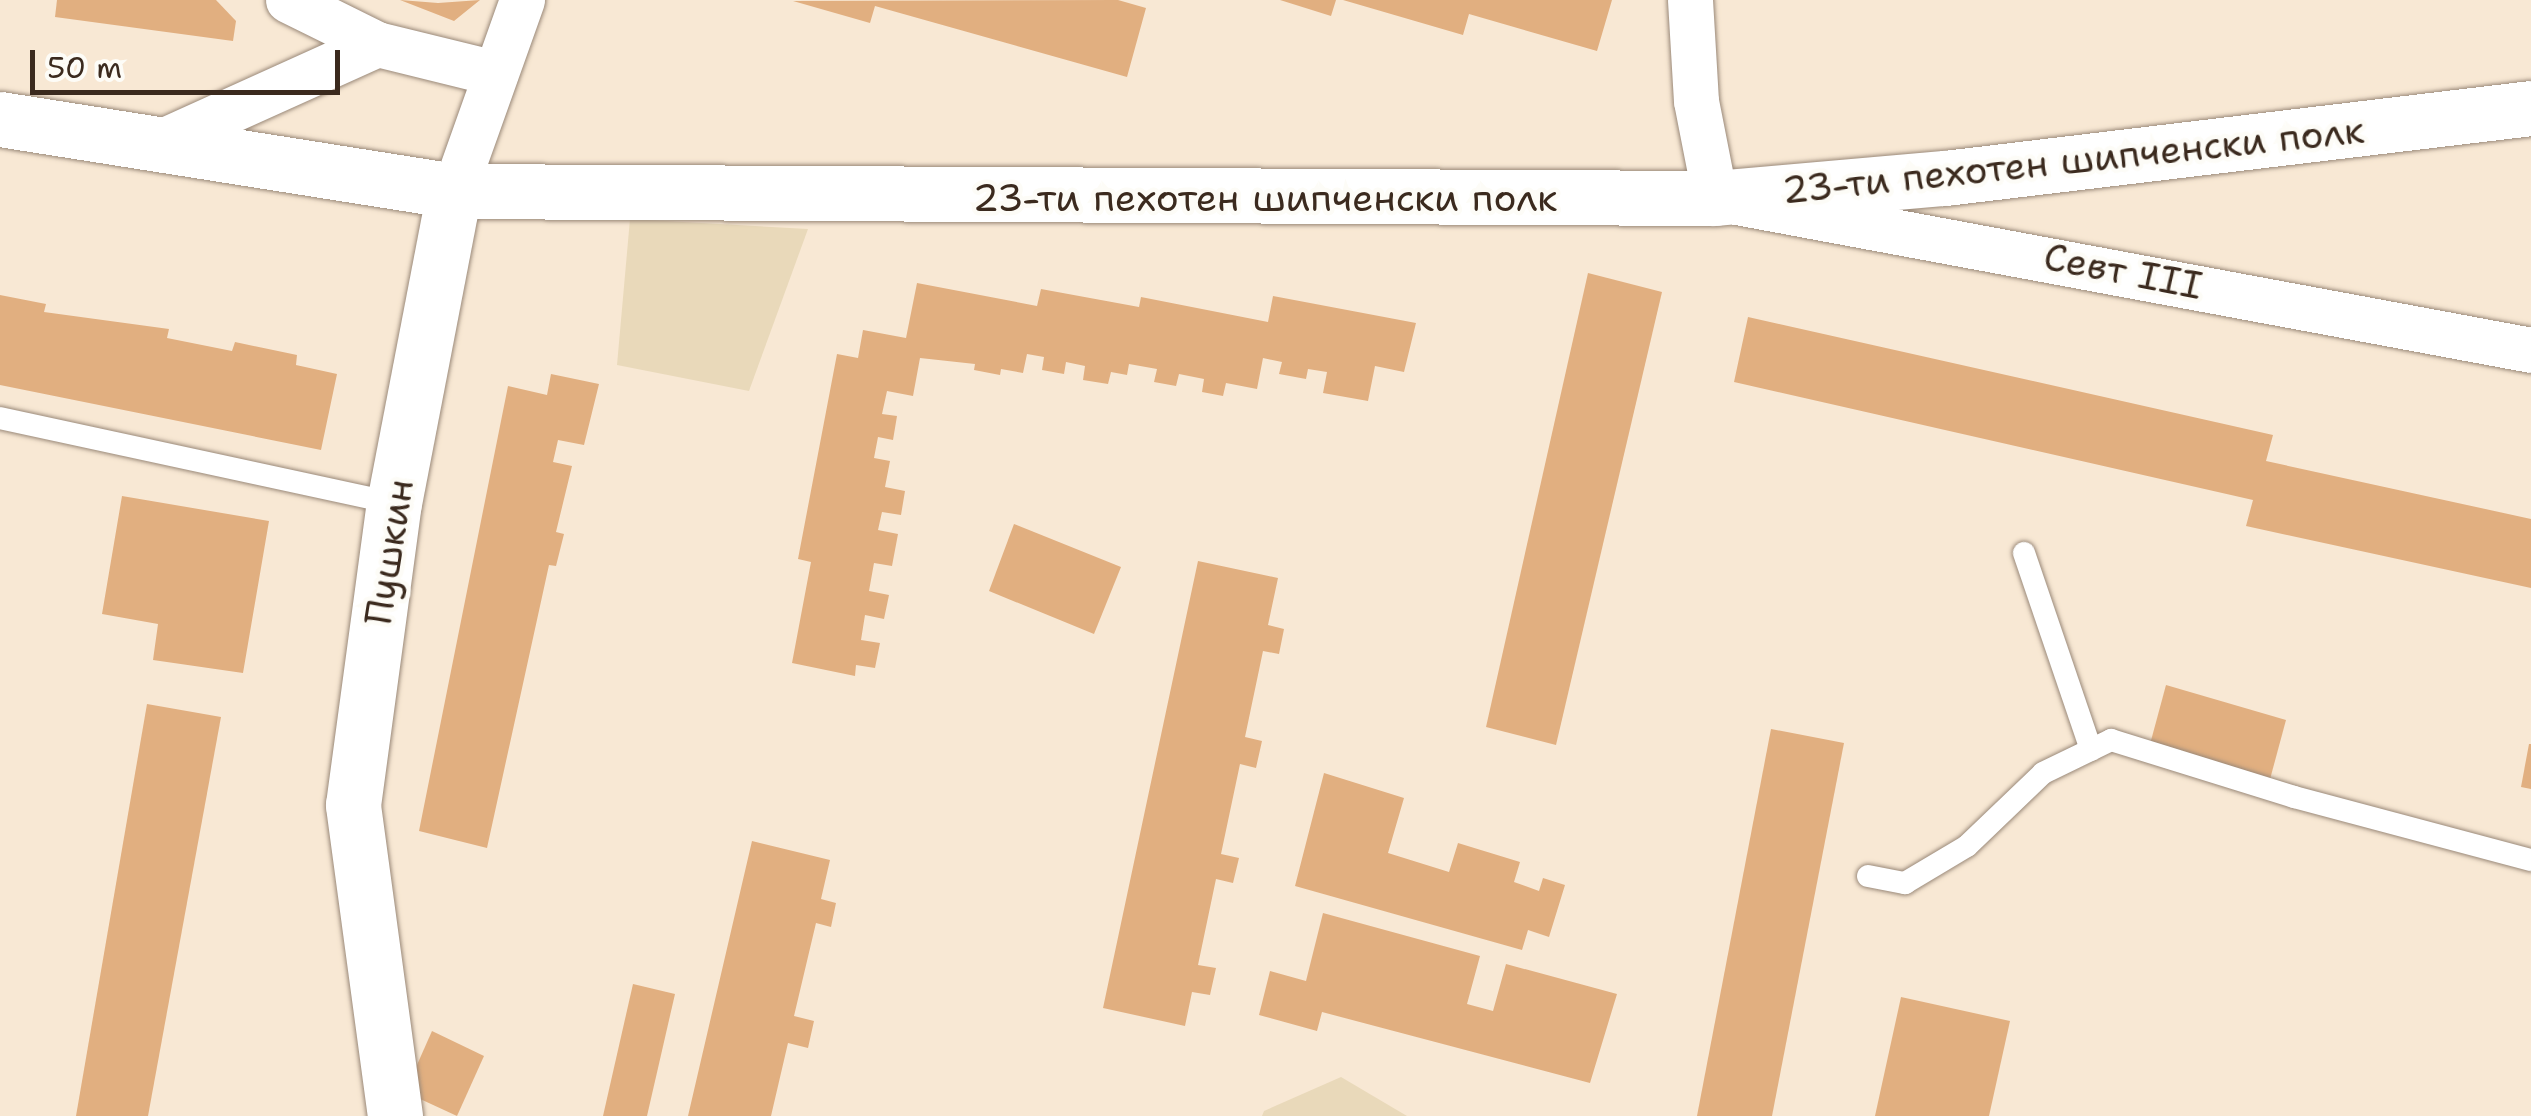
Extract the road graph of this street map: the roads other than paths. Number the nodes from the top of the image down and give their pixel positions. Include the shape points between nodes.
1 (288, 0) edge
2 (522, 0) edge
3 (1690, 0) edge
4 (377, 44) junction
5 (495, 73) junction
6 (2531, 108) edge
7 (0, 118) edge
8 (149, 147) junction
9 (454, 191) junction
10 (1715, 198) junction
11 (2531, 350) edge
12 (0, 418) edge
13 (394, 503) junction
14 (2024, 552) dead end
15 (2091, 750) junction
16 (2531, 860) edge
17 (1868, 876) dead end
18 (395, 1116) edge

1 - 4 street
2 - 5 street, Пушкин
3 - 10 street via 1696,101
4 - 5 street
4 - 8 street
5 - 9 street, Пушкин
6 - 10 main road, 23-ти пехотен шипченски полк via 1945,178
7 - 8 main road, 23-ти пехотен шипченски полк
8 - 9 main road, 23-ти пехотен шипченски полк
9 - 10 main road, 23-ти пехотен шипченски полк
9 - 13 main road, Пушкин
10 - 11 street, Севт III
12 - 13 lane
13 - 18 main road, Пушкин via 352,805
14 - 15 lane
15 - 16 lane via 2111,740 2294,798
15 - 17 lane via 2043,772 1967,846 1905,883

